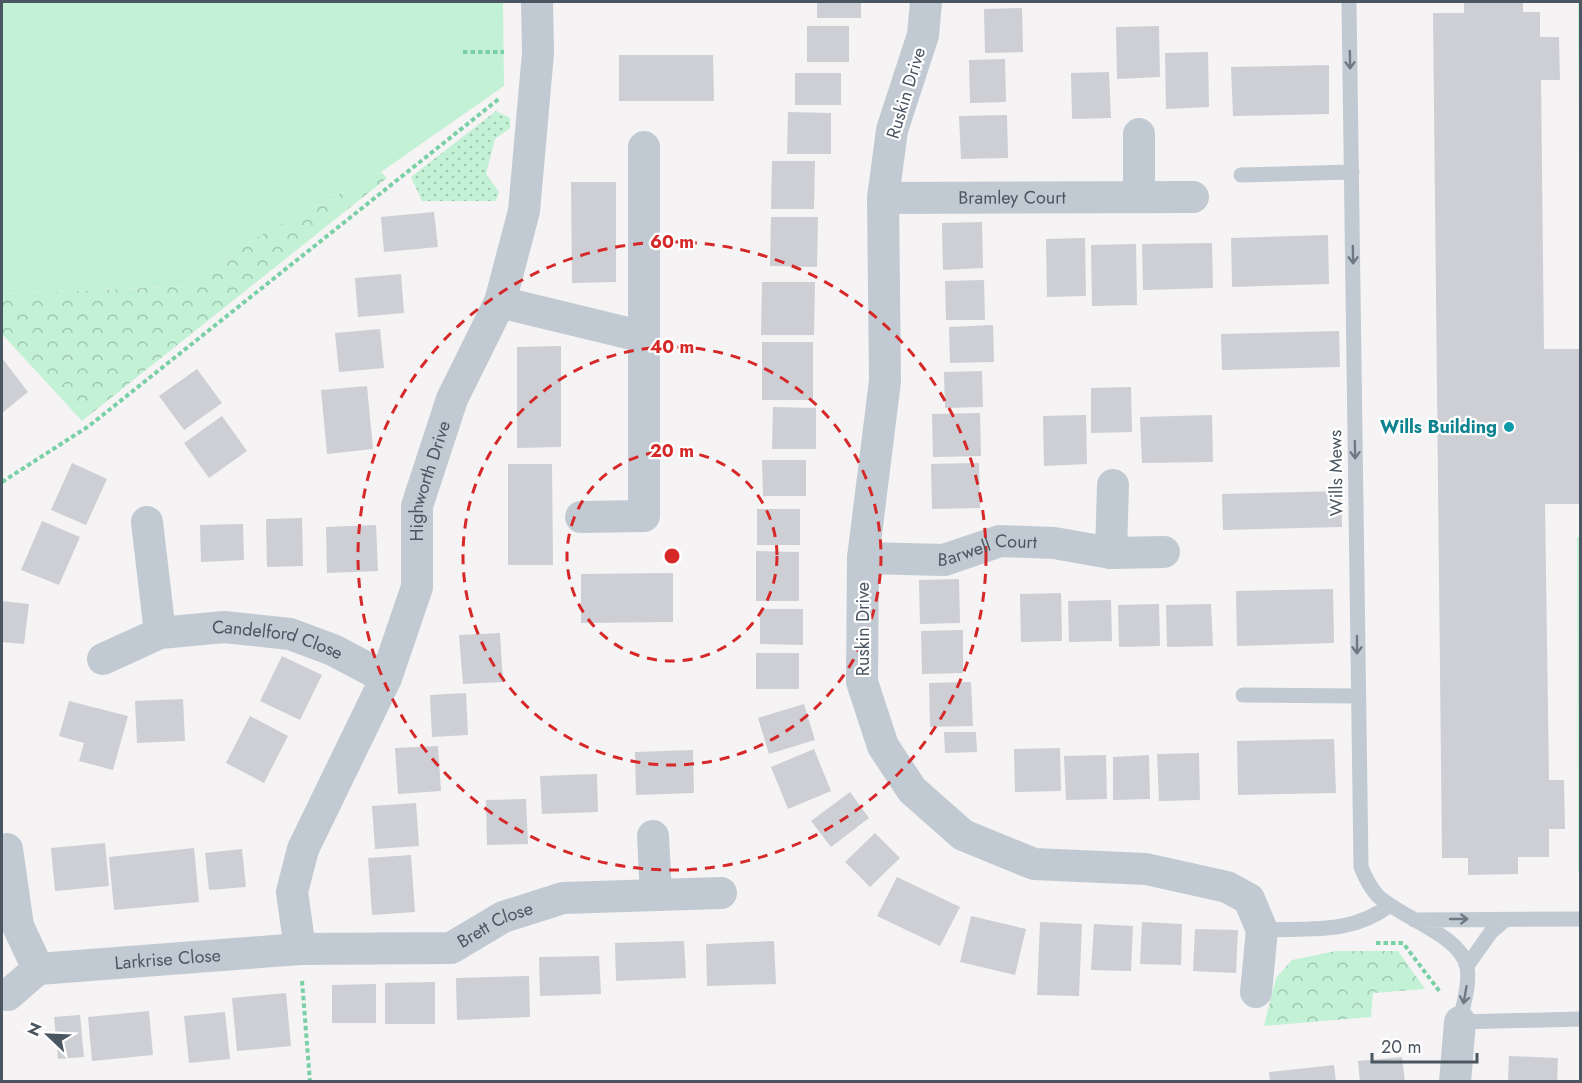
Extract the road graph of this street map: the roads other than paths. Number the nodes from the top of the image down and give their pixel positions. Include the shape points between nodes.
1 (537, 2) edge
2 (926, 2) edge
3 (1349, 2) edge
4 (1139, 134) dead end
5 (644, 147) dead end
6 (1352, 172) junction
7 (1241, 175) dead end
8 (1139, 197) junction
9 (1193, 197) dead end
10 (883, 198) junction
11 (500, 302) junction
12 (644, 337) junction
13 (1113, 485) dead end
14 (581, 517) dead end
15 (147, 522) dead end
16 (1164, 552) dead end
17 (1111, 553) junction
18 (863, 558) junction
19 (160, 633) junction
20 (103, 659) dead end
21 (386, 678) junction
22 (1243, 695) dead end
23 (1357, 696) junction
24 (653, 836) dead end
25 (7, 849) dead end
26 (721, 893) dead end
27 (656, 895) junction
28 (1390, 905) junction
29 (1581, 919) edge
30 (1414, 920) junction
31 (1505, 920) junction
32 (1262, 930) junction
33 (300, 949) junction
34 (1467, 966) junction
35 (38, 969) junction
36 (1256, 992) dead end
37 (8, 995) dead end
38 (1581, 1019) edge
39 (1460, 1022) junction
40 (1455, 1082) edge

1 - 11 street, Highworth Drive via 537,61 524,211
2 - 10 street, Ruskin Drive via 923,35 892,130
3 -> 6 lane, Wills Mews
4 - 8 street
5 - 12 street
6 - 7 lane
6 -> 23 lane, Wills Mews
8 - 9 street, Bramley Court
8 - 10 street, Bramley Court
10 - 18 street, Ruskin Drive via 885,381
11 - 12 street
11 - 21 street, Highworth Drive via 452,399 417,506 417,587
12 - 14 street via 644,516
13 - 17 street
15 - 19 street
16 - 17 street, Barwell Court
17 - 18 street, Barwell Court via 1054,543 1000,541 944,560
18 - 32 street, Ruskin Drive via 862,682 883,746 912,790 963,835 1034,864 1146,869 1227,887 1250,899
19 - 20 street, Candelford Close
19 - 21 street, Candelford Close via 224,627 290,634 333,650
21 - 33 street, Highworth Drive via 303,849 292,892
22 - 23 lane
23 - 28 lane, Wills Mews via 1360,867 1368,883
24 - 27 street
25 - 35 street via 18,926
26 - 27 street, Brett Close
27 - 33 street, Brett Close via 563,898 503,916 451,948
28 - 30 lane, Wills Mews
28 - 32 lane via 1356,925
29 - 31 lane
30 -> 31 lane
30 - 34 lane, Wills Mews via 1448,941
31 - 34 lane via 1491,932
32 - 36 street, Ruskin Drive
33 - 35 street, Larkrise Close
34 -> 39 lane
35 - 37 street
38 - 39 lane
39 - 40 street

